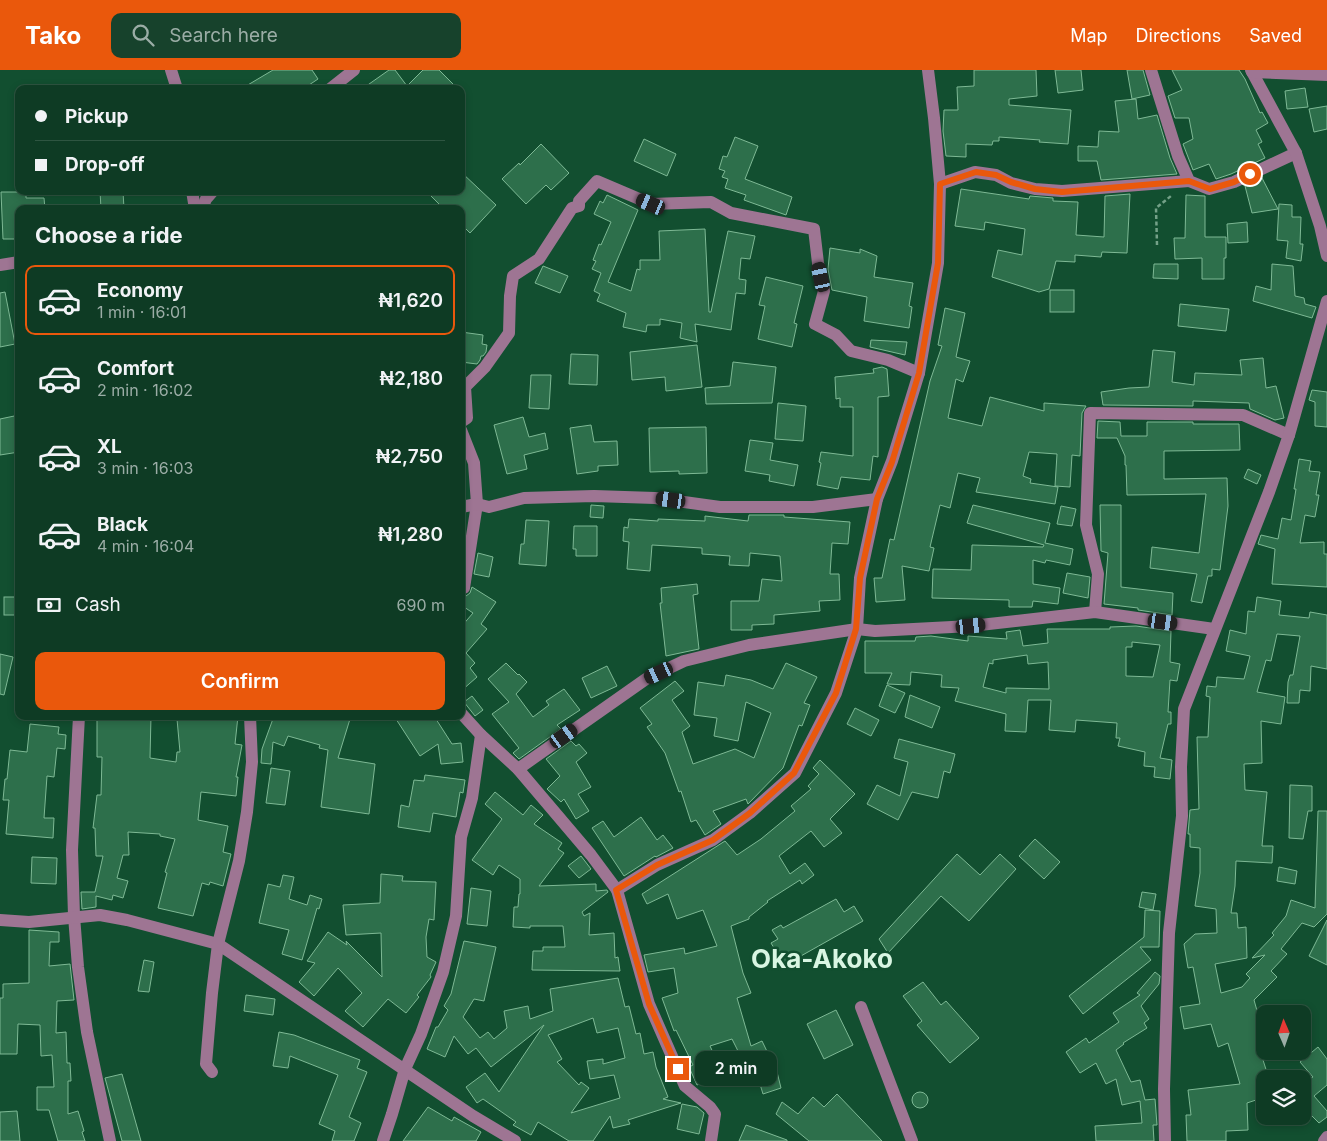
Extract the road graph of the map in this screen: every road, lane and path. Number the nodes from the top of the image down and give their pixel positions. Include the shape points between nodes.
1 (171, 70) edge
2 (354, 70) edge
3 (928, 70) edge
4 (1151, 70) edge
5 (1252, 71) edge
6 (1327, 75) edge
7 (176, 85) edge
8 (335, 85) edge
9 (1296, 153) junction
10 (1189, 181) junction
11 (940, 184) junction
12 (1324, 226) edge
13 (1157, 244) dead end
14 (1327, 256) edge
15 (15, 263) edge
16 (0, 265) edge
17 (1327, 301) edge
18 (919, 373) junction
19 (465, 387) edge
20 (465, 387) edge
21 (465, 419) edge
22 (1288, 435) junction
23 (465, 440) edge
24 (877, 499) junction
25 (477, 504) junction
26 (465, 506) edge
27 (465, 582) edge
28 (1095, 612) junction
29 (856, 629) junction
30 (1214, 629) junction
31 (465, 717) edge
32 (79, 720) edge
33 (250, 720) edge
34 (481, 735) junction
35 (518, 769) junction
36 (616, 890) junction
37 (74, 916) junction
38 (0, 920) edge
39 (218, 944) junction
40 (861, 1007) dead end
41 (405, 1069) junction
42 (212, 1072) dead end
43 (1327, 1137) edge
44 (110, 1141) edge
45 (382, 1141) edge
46 (515, 1141) edge
47 (711, 1141) edge
48 (912, 1141) edge
49 (1165, 1141) edge
50 (1324, 1141) edge

1 - 7 street
2 - 8 street
3 - 11 street
4 - 10 street
5 - 6 street
5 - 9 street
9 - 10 street via 1234,182 1210,189
9 - 12 street
10 - 11 street via 1062,192 1035,189 996,175 976,172
10 - 13 path via 1156,208
11 - 18 street via 938,263
12 - 14 street
15 - 16 street
17 - 22 street
18 - 19 street via 888,360 851,351 836,335 815,324 824,292 814,229 731,213 711,202 651,204 597,181 579,202 580,206 572,208 539,259 513,276 509,333 486,367
18 - 24 street via 892,462
20 - 21 street
22 - 28 street via 1243,415 1090,413 1086,526 1098,574
22 - 30 street via 1269,492
23 - 25 street via 474,463
24 - 25 street via 813,508 720,507 654,498 594,496 524,498 489,507
24 - 29 street via 860,578
25 - 26 street
25 - 27 street
28 - 29 street via 971,626
28 - 30 street
29 - 35 street via 749,645 684,661 646,678
29 - 36 street via 836,693 794,773 750,813 713,840 657,865
30 - 49 street via 1184,709 1182,816 1169,933
31 - 34 street
32 - 37 street via 72,850
33 - 39 street via 252,762 247,812 239,861
34 - 35 street
34 - 41 street via 472,798 461,837 456,916 443,972
35 - 36 street via 591,855
36 - 47 street via 649,1004 685,1086 715,1114
37 - 38 street via 28,922
37 - 39 street via 100,915 127,920
37 - 44 street via 87,1032
39 - 41 street
39 - 42 street via 206,1064
40 - 48 street
41 - 45 street
41 - 46 street
43 - 50 street

